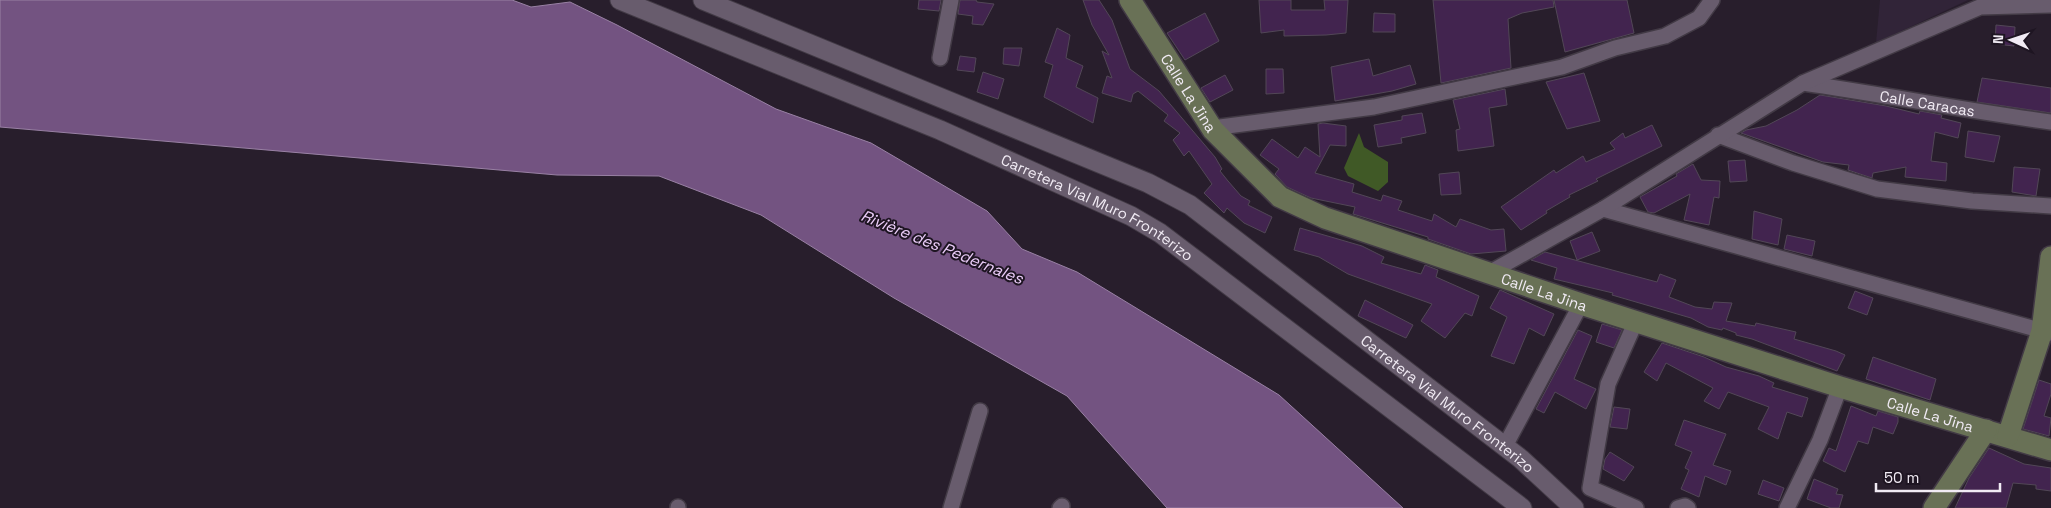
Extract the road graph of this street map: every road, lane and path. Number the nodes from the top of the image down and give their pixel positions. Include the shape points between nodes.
1 (620, 0) edge
2 (703, 0) edge
3 (951, 0) edge
4 (1130, 0) edge
5 (1712, 0) edge
6 (2051, 6) edge
7 (940, 58) dead end
8 (1803, 83) junction
9 (2051, 122) edge
10 (1212, 128) junction
11 (1718, 135) junction
12 (2051, 206) edge
13 (1603, 209) junction
14 (2051, 257) edge
15 (1489, 273) junction
16 (1581, 304) junction
17 (1636, 321) junction
18 (2047, 332) edge
19 (1840, 387) junction
20 (980, 410) dead end
21 (1986, 430) junction
22 (2008, 436) junction
23 (1505, 446) junction
24 (2051, 450) edge
25 (951, 508) edge
26 (1522, 508) edge
27 (1574, 508) edge
28 (1636, 508) edge
29 (1678, 508) edge
30 (1688, 508) edge
31 (1787, 508) edge
32 (1934, 508) edge

1 - 26 street, Carretera Vial Muro Fronterizo via 940,130 1131,216 1160,233
2 - 23 street, Carretera Vial Muro Fronterizo via 1148,183 1190,205
3 - 7 street
4 - 10 main road, Calle La Jina
5 - 10 street via 1699,18 1665,36 1615,48 1562,67 1374,107
6 - 8 street via 1980,6
8 - 9 street, Calle Caracas
8 - 11 street
10 - 15 main road, Calle La Jina via 1280,197 1324,218
11 - 12 street via 1792,163 1877,189 1972,201
11 - 13 street
13 - 15 street
13 - 18 street
14 - 18 main road
15 - 16 main road, Calle La Jina
16 - 17 main road, Calle La Jina
16 - 23 street
17 - 19 main road, Calle La Jina
17 - 28 street via 1608,384 1590,488
18 - 22 main road
19 - 21 main road, Calle La Jina
19 - 31 street via 1820,440
20 - 25 street
21 - 22 main road, Calle La Jina
21 - 32 main road
22 - 24 main road, Calle La Jina
23 - 27 street, Carretera Vial Muro Fronterizo
29 - 30 street

